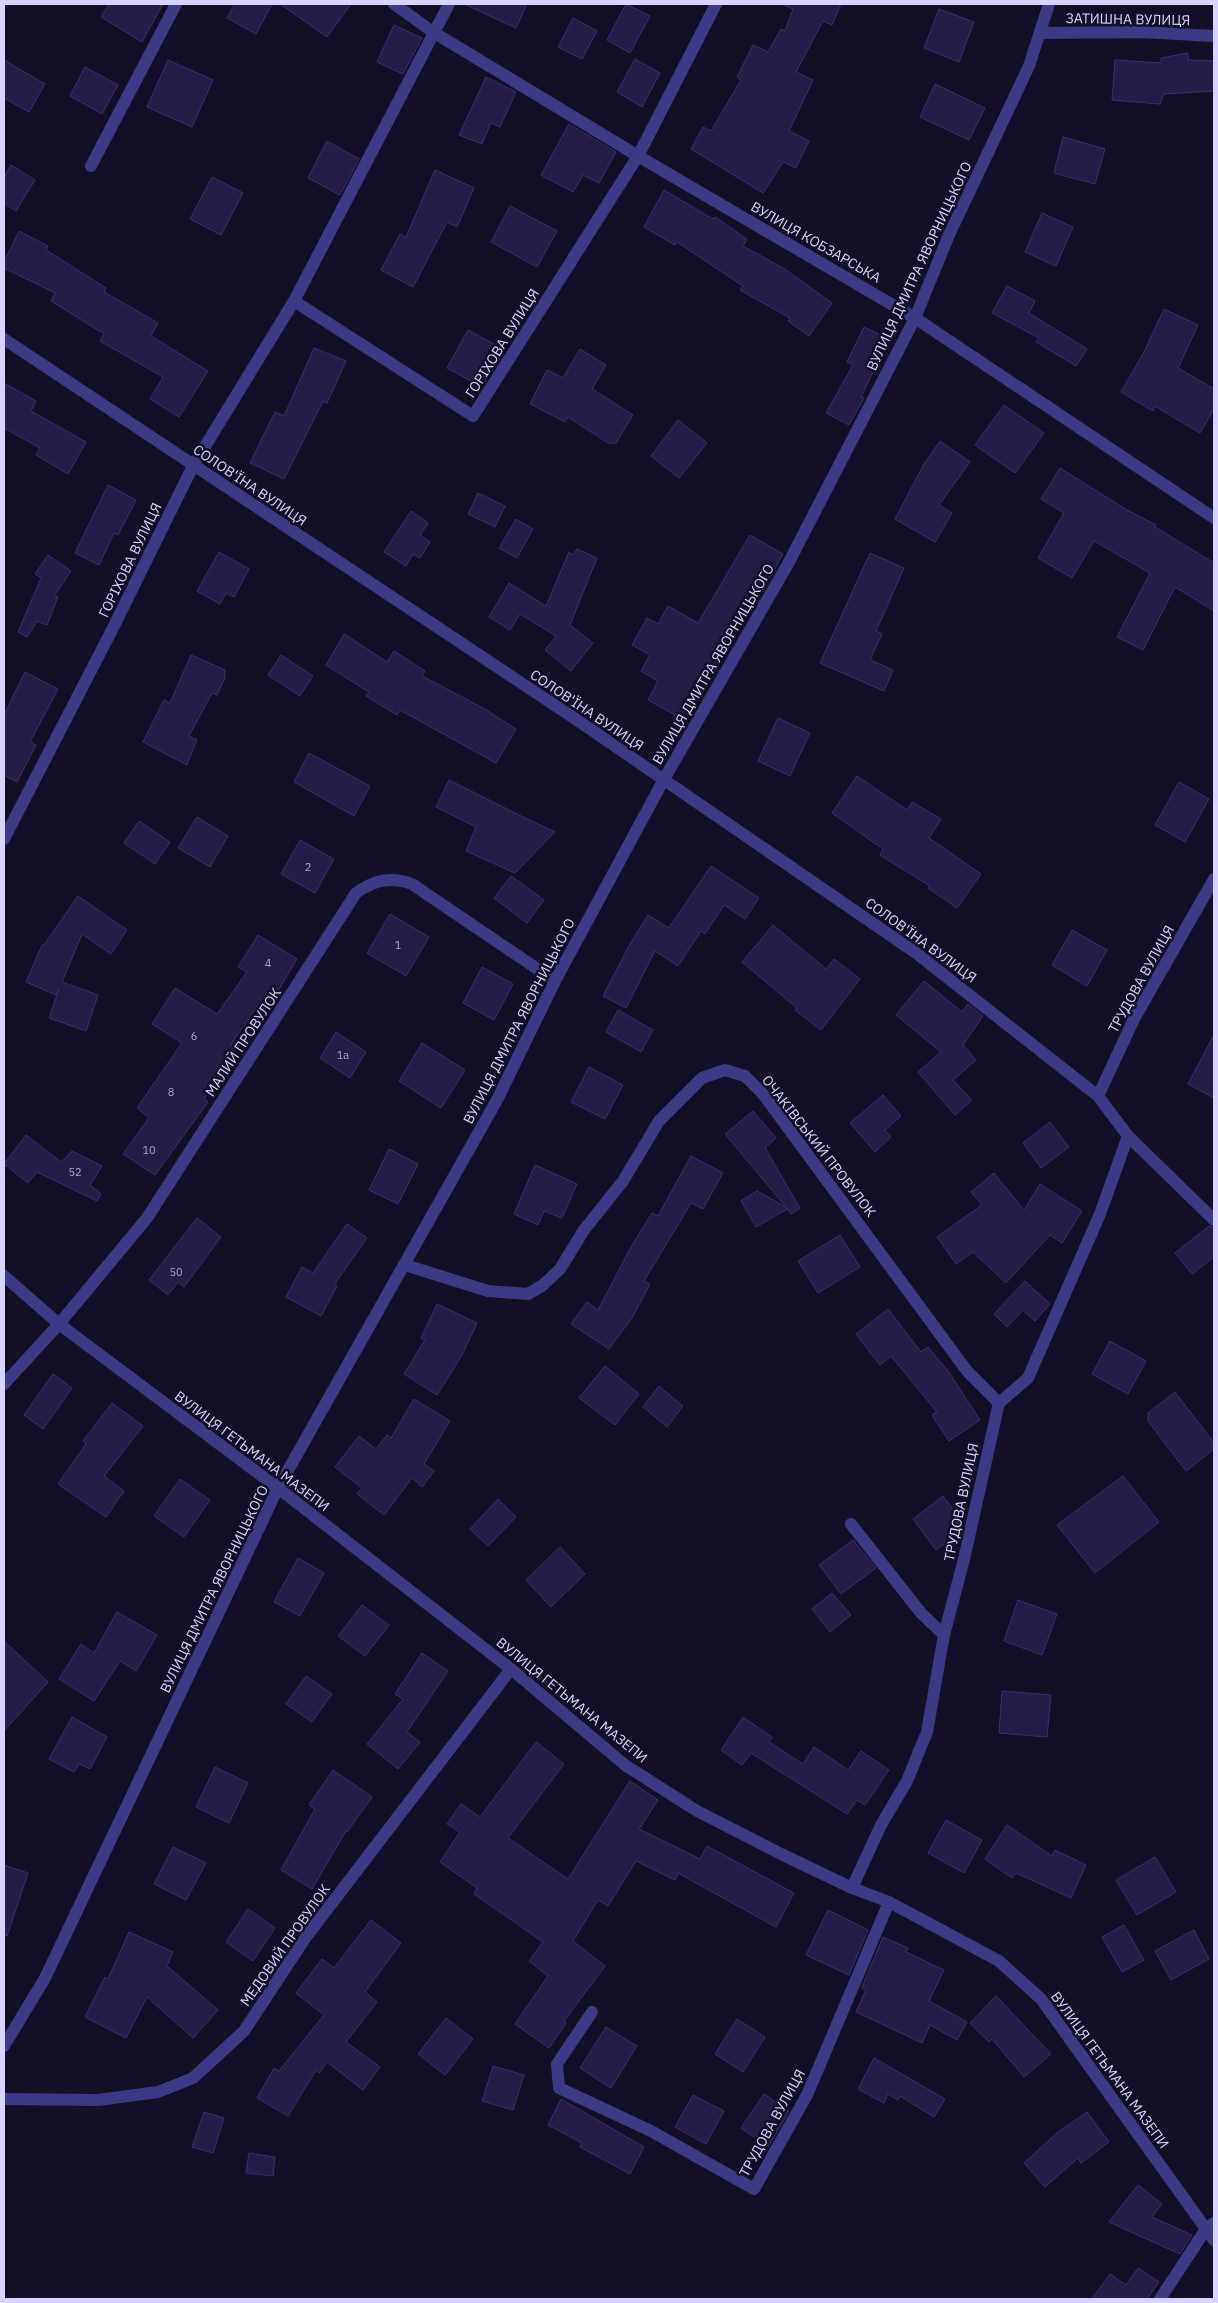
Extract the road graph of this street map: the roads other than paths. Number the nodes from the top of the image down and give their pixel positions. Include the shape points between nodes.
1 (176, 4) edge
2 (394, 4) edge
3 (449, 4) edge
4 (716, 4) edge
5 (1049, 4) edge
6 (433, 32) junction
7 (1040, 33) junction
8 (1214, 36) edge
9 (638, 156) junction
10 (91, 166) dead end
11 (294, 301) junction
12 (915, 318) junction
13 (4, 339) edge
14 (193, 466) junction
15 (1214, 518) edge
16 (663, 781) junction
17 (4, 839) edge
18 (1214, 879) edge
19 (555, 981) junction
20 (1098, 1096) junction
21 (1128, 1136) junction
22 (1214, 1220) edge
23 (405, 1264) junction
24 (4, 1276) edge
25 (59, 1324) junction
26 (4, 1384) edge
27 (999, 1403) junction
28 (278, 1488) junction
29 (850, 1524) dead end
30 (944, 1635) junction
31 (511, 1669) junction
32 (852, 1888) junction
33 (889, 1902) junction
34 (592, 2012) dead end
35 (4, 2046) edge
36 (4, 2099) edge
37 (1210, 2226) edge
38 (1214, 2240) edge
39 (1160, 2299) edge

1 - 10 street
2 - 6 street, ВУЛИЦЯ КОБЗАРСЬКА
3 - 6 street, ГОРІХОВА ВУЛИЦЯ
4 - 9 street
5 - 7 street, ВУЛИЦЯ ДМИТРА ЯВОРНИЦЬКОГО
6 - 9 street, ВУЛИЦЯ КОБЗАРСЬКА
6 - 11 street, ГОРІХОВА ВУЛИЦЯ
7 - 8 street, ЗАТИШНА ВУЛИЦЯ via 1142,32
7 - 12 street, ВУЛИЦЯ ДМИТРА ЯВОРНИЦЬКОГО via 1029,66 949,235
9 - 11 street, ГОРІХОВА ВУЛИЦЯ via 473,416
9 - 12 street, ВУЛИЦЯ КОБЗАРСЬКА
11 - 14 street, ГОРІХОВА ВУЛИЦЯ
12 - 15 street, ВУЛИЦЯ КОБЗАРСЬКА
12 - 16 street, ВУЛИЦЯ ДМИТРА ЯВОРНИЦЬКОГО via 789,562
13 - 14 street, СОЛОВ'ЇНА ВУЛИЦЯ
14 - 16 street, СОЛОВ'ЇНА ВУЛИЦЯ via 577,720
14 - 17 street, ГОРІХОВА ВУЛИЦЯ
16 - 19 street, ВУЛИЦЯ ДМИТРА ЯВОРНИЦЬКОГО
16 - 20 street, СОЛОВ'ЇНА ВУЛИЦЯ via 916,953
18 - 20 street, ТРУДОВА ВУЛИЦЯ via 1134,1019
19 - 23 street, ВУЛИЦЯ ДМИТРА ЯВОРНИЦЬКОГО via 497,1100
19 - 25 street, МАЛИЙ ПРОВУЛОК via 412,884 384,879 368,884 356,893 147,1218
20 - 21 street, СОЛОВ'ЇНА ВУЛИЦЯ
21 - 22 street, СОЛОВ'ЇНА ВУЛИЦЯ
21 - 27 street via 1100,1214 1028,1378
23 - 27 street, ОЧАКІВСЬКИЙ ПРОВУЛОК via 488,1291 528,1294 543,1285 560,1269 584,1230 623,1181 659,1121 702,1078 725,1070 745,1076 763,1094 967,1371
23 - 28 street, ВУЛИЦЯ ДМИТРА ЯВОРНИЦЬКОГО
24 - 25 street, ВУЛИЦЯ ГЕТЬМАНА МАЗЕПИ
25 - 26 street, МАЛИЙ ПРОВУЛОК
25 - 28 street, ВУЛИЦЯ ГЕТЬМАНА МАЗЕПИ
27 - 30 street, ТРУДОВА ВУЛИЦЯ
28 - 31 street, ВУЛИЦЯ ГЕТЬМАНА МАЗЕПИ
28 - 35 street, ВУЛИЦЯ ДМИТРА ЯВОРНИЦЬКОГО via 45,1978
29 - 30 street
30 - 32 street, ТРУДОВА ВУЛИЦЯ via 927,1732 907,1781 881,1825
31 - 32 street, ВУЛИЦЯ ГЕТЬМАНА МАЗЕПИ via 625,1765 689,1806
31 - 36 street, МЕДОВИЙ ПРОВУЛОК via 306,1937 244,2031 193,2078 158,2092 98,2100
32 - 33 street, ВУЛИЦЯ ГЕТЬМАНА МАЗЕПИ
33 - 34 street, ТРУДОВА ВУЛИЦЯ via 807,2094 754,2189 651,2131 559,2088 557,2064
33 - 37 street, ВУЛИЦЯ ГЕТЬМАНА МАЗЕПИ via 999,1961 1041,1999
37 - 38 street, ВУЛИЦЯ ГЕТЬМАНА МАЗЕПИ
37 - 39 street

